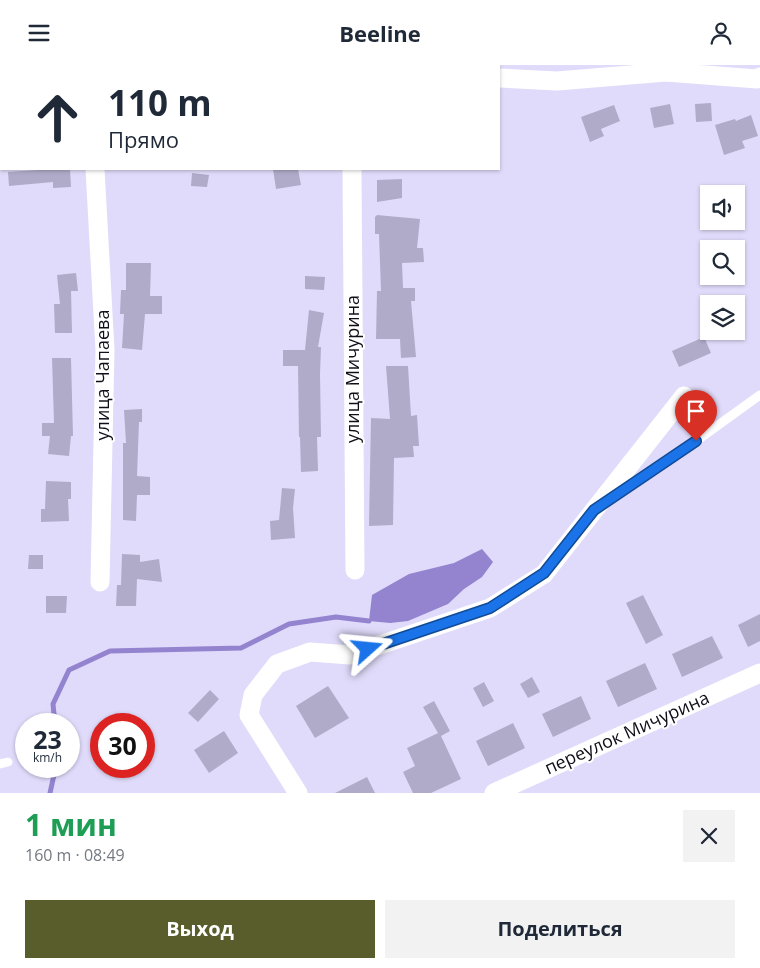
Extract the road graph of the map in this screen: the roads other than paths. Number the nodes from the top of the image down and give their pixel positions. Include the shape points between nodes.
1 (760, 77) edge
2 (500, 78) edge
3 (95, 170) edge
4 (352, 170) edge
5 (760, 395) edge
6 (684, 396) dead end
7 (594, 510) junction
8 (355, 570) dead end
9 (100, 581) dead end
10 (760, 673) edge
11 (298, 793) edge
12 (494, 793) edge

1 - 2 street via 666,73 557,81
3 - 9 street, улица Чапаева via 105,350
4 - 8 street, улица Мичурина
5 - 7 lane
6 - 7 street
7 - 11 street via 544,573 490,608 350,655 310,652 278,665 253,695 249,715
10 - 12 street, переулок Мичурина

